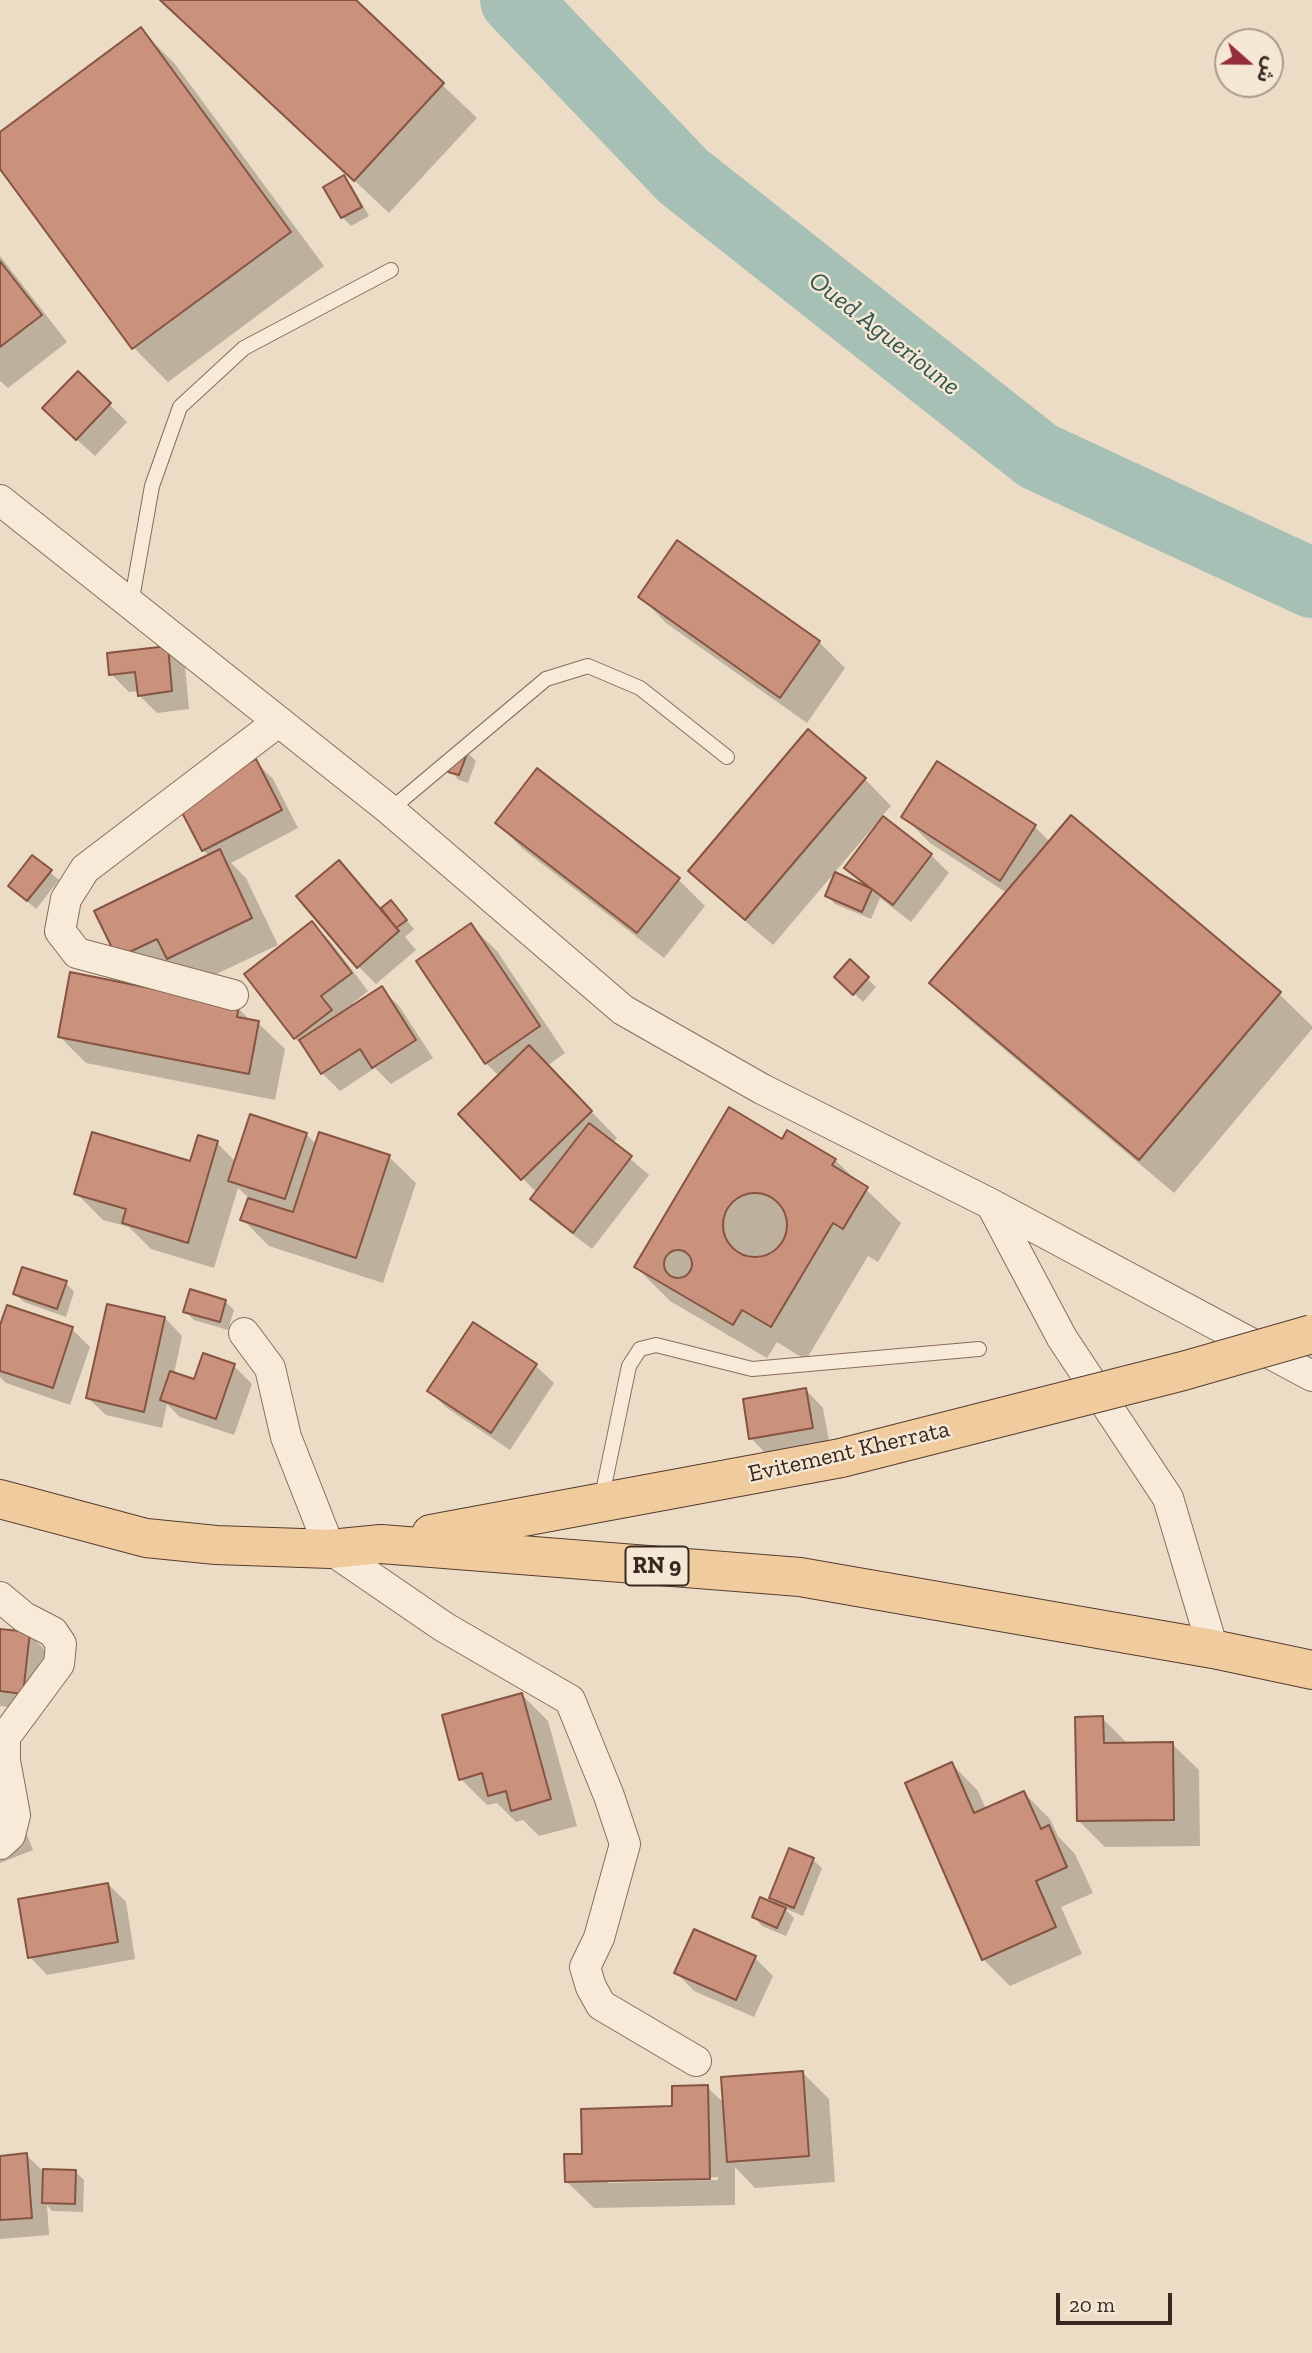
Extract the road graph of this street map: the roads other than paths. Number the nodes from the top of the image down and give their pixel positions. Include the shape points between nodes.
1 (391, 270) dead end
2 (0, 500) edge
3 (131, 605) junction
4 (278, 722) junction
5 (727, 757) dead end
6 (390, 810) junction
7 (233, 995) dead end
8 (990, 1203) junction
9 (244, 1333) dead end
10 (1312, 1334) edge
11 (979, 1349) dead end
12 (1312, 1376) edge
13 (0, 1499) edge
14 (601, 1503) junction
15 (381, 1544) junction
16 (330, 1549) junction
17 (0, 1597) edge
18 (1213, 1649) junction
19 (1312, 1670) edge
20 (0, 1844) edge
21 (696, 2061) dead end

1 - 3 lane via 244,348 180,407 152,486
2 - 3 street
3 - 4 street
4 - 6 street
4 - 7 street via 85,869 66,899 60,931 77,953
5 - 6 lane via 640,688 588,666 546,678
6 - 8 street via 624,1010 762,1089
8 - 12 street
8 - 18 street via 1062,1338 1168,1498
9 - 16 street via 270,1368 286,1437
10 - 14 main road, Evitement Kherrata, bridge via 841,1458
11 - 14 lane via 752,1369 656,1345 640,1349 629,1366
13 - 16 main road, RN 9 via 146,1538
14 - 15 main road, Evitement Kherrata
15 - 16 main road, RN 9
15 - 18 main road, RN 9 via 800,1577
16 - 21 street via 444,1627 570,1700 625,1844 599,1938 585,1967 591,1987 601,2005
17 - 20 street via 24,1618 53,1632 61,1644 59,1664 5,1737 15,1815 10,1835
18 - 19 main road, RN 9

